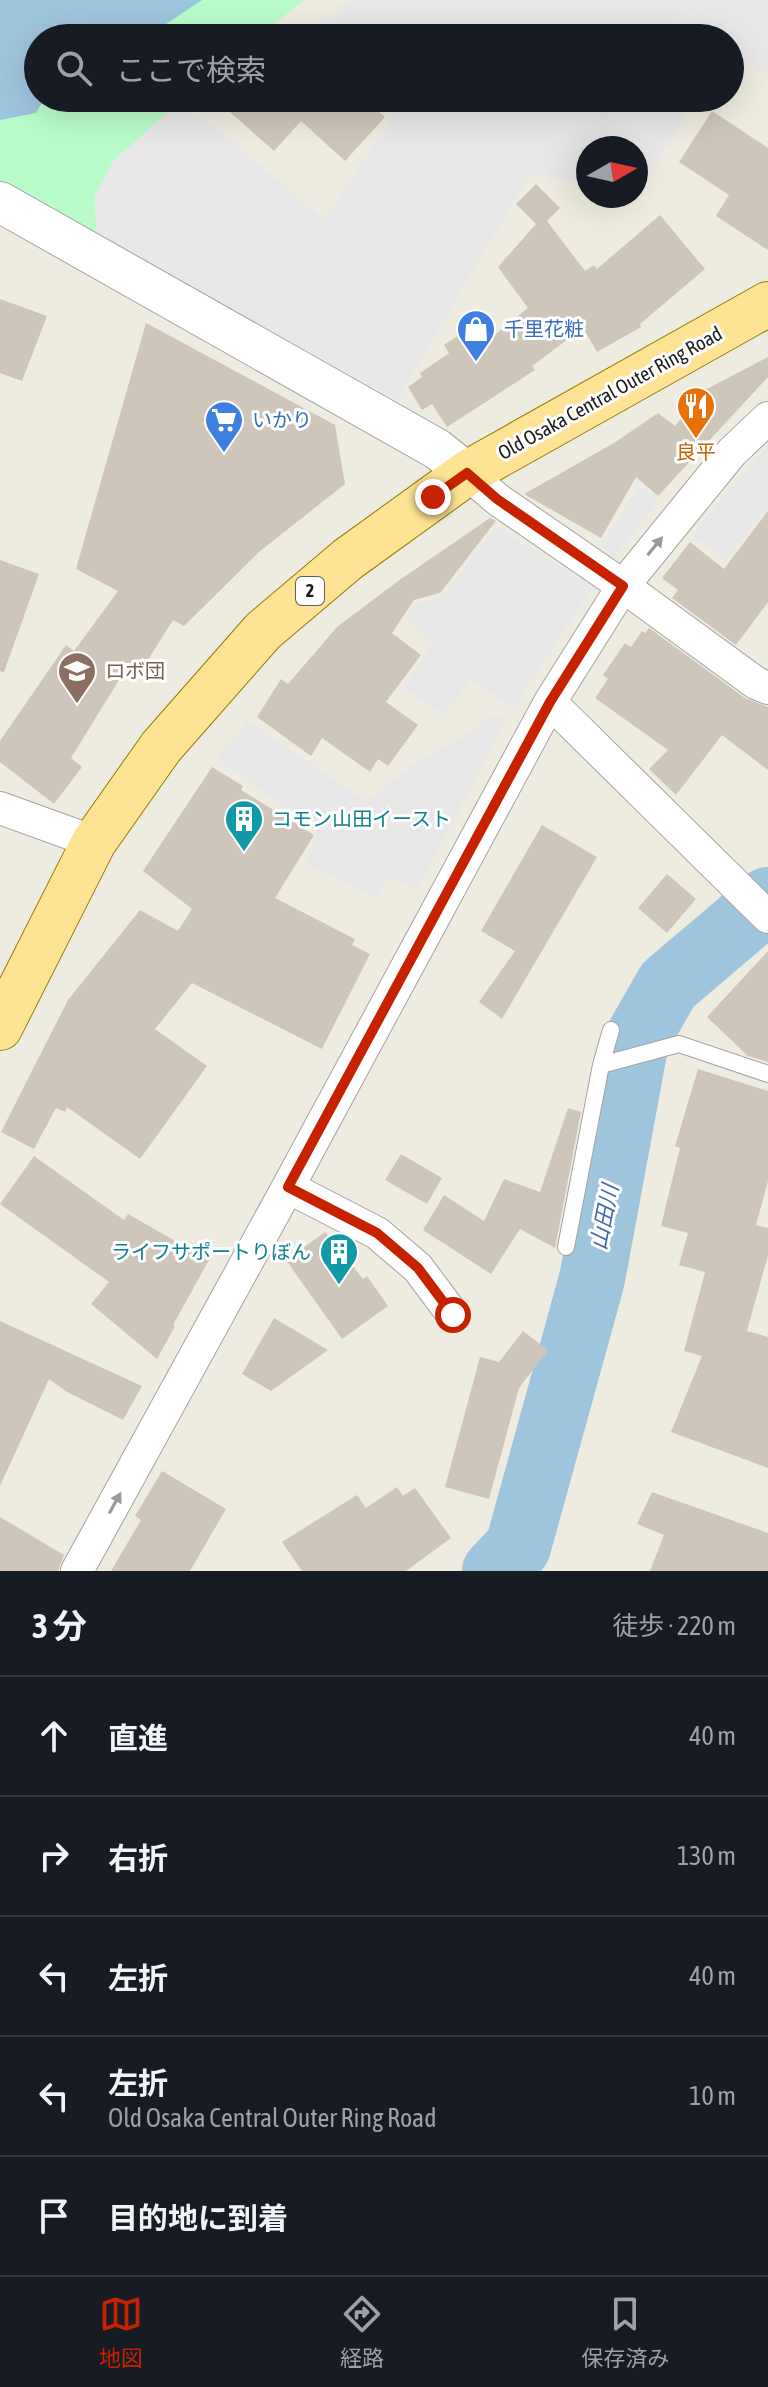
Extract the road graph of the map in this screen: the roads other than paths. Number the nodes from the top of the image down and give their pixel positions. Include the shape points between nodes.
1 (0, 202) edge
2 (768, 304) edge
3 (768, 418) edge
4 (467, 473) junction
5 (623, 586) junction
6 (768, 688) edge
7 (550, 702) junction
8 (0, 808) edge
9 (94, 842) junction
10 (768, 917) edge
11 (0, 1028) edge
12 (611, 1030) dead end
13 (601, 1065) junction
14 (768, 1074) edge
15 (288, 1187) junction
16 (566, 1247) dead end
17 (453, 1315) dead end
18 (77, 1571) edge

1 - 4 street via 437,449
2 - 4 main road, Old Osaka Central Outer Ring Road / 2
5 -> 3 street via 732,452
4 - 5 street
4 - 9 main road, Old Osaka Central Outer Ring Road / 2 via 348,559 263,631 161,747
5 - 6 street
5 - 7 street
7 - 10 street
7 - 15 street
8 - 9 street
9 - 11 main road, Old Osaka Central Outer Ring Road / 2
12 - 13 lane
13 - 14 lane via 679,1044
13 - 16 lane
15 - 17 street via 377,1233 418,1268
18 -> 15 street

